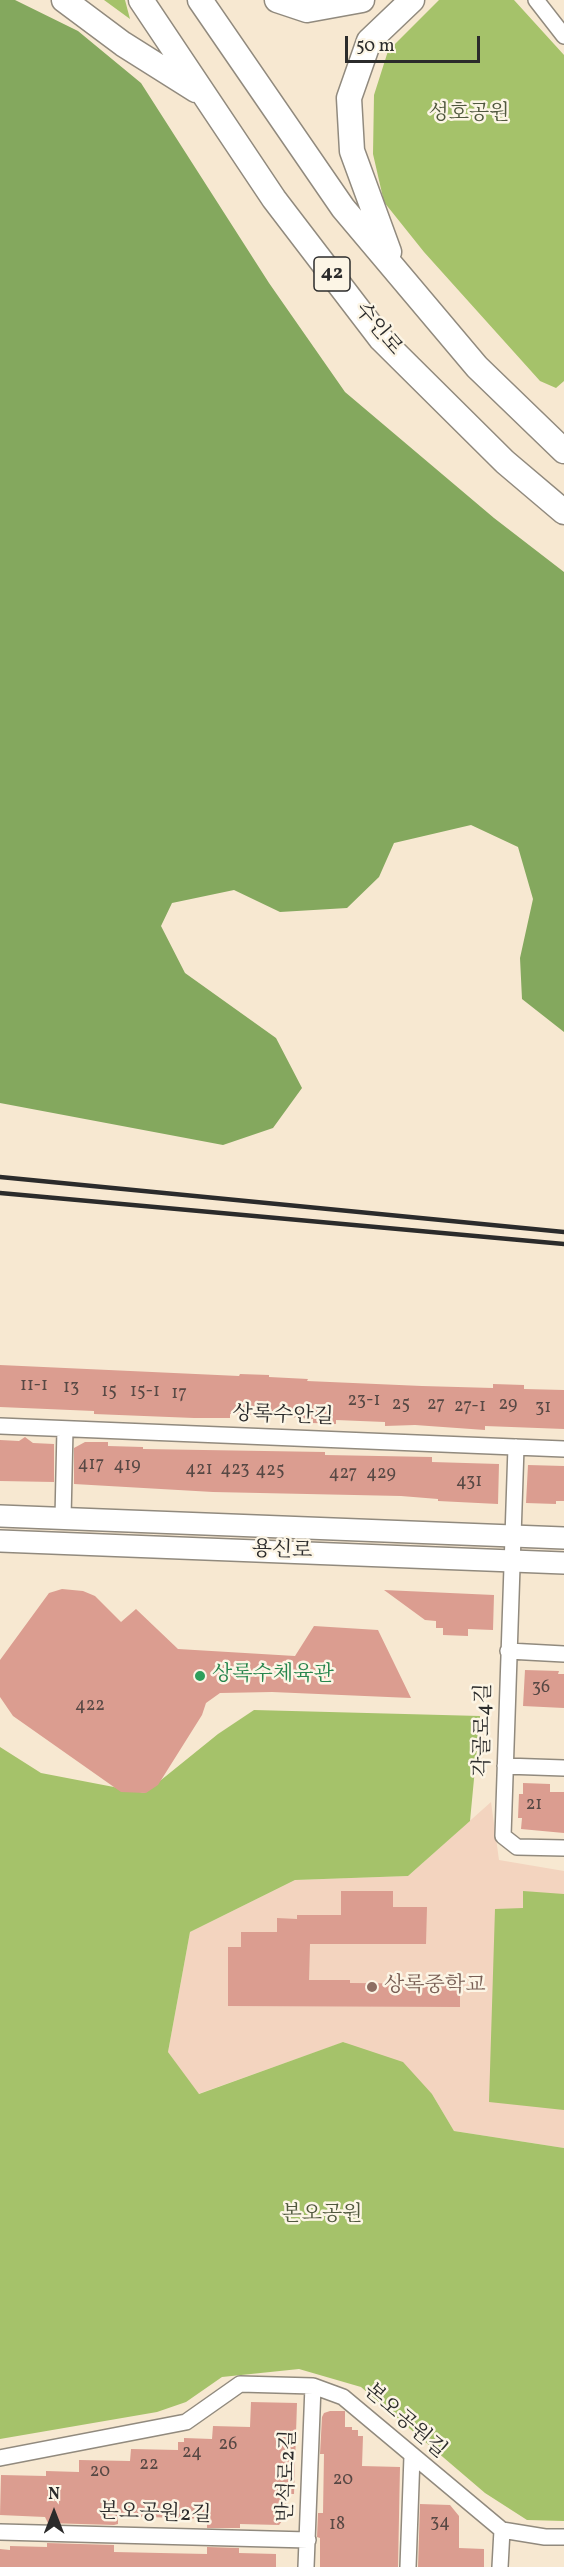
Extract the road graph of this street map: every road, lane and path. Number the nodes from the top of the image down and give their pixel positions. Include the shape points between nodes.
1 (64, 0) edge
2 (141, 0) edge
3 (200, 0) edge
4 (277, 0) edge
5 (362, 0) edge
6 (412, 0) edge
7 (536, 0) edge
8 (564, 36) edge
9 (203, 95) junction
10 (396, 271) junction
11 (564, 451) edge
12 (564, 512) edge
13 (0, 1426) edge
14 (65, 1429) junction
15 (516, 1447) junction
16 (564, 1449) edge
17 (0, 1516) edge
18 (63, 1518) junction
19 (512, 1536) junction
20 (564, 1538) edge
21 (0, 1541) edge
22 (511, 1561) junction
23 (564, 1563) edge
24 (508, 1651) junction
25 (564, 1654) edge
26 (505, 1766) junction
27 (564, 1768) edge
28 (564, 1848) edge
29 (313, 2386) junction
30 (412, 2456) junction
31 (0, 2458) edge
32 (502, 2530) junction
33 (0, 2532) edge
34 (564, 2537) edge
35 (308, 2540) junction
36 (306, 2567) edge
37 (408, 2567) edge
38 (500, 2567) edge

1 - 9 highway via 123,44
2 - 9 highway, 수인로 / 42
3 - 10 highway, 42 via 343,207
4 - 5 highway via 307,10
6 - 10 highway via 369,41 349,98 352,151
7 - 8 street
9 - 12 highway, 수인로 / 42 via 274,199 381,339 505,462
10 - 11 highway, 42 via 477,367
13 - 14 street, 상록수안길
14 - 15 street, 상록수안길
14 - 18 street
15 - 16 street, 상록수안길
15 - 19 street, 각골로4길
17 - 18 main road, 용신로
18 - 19 main road, 용신로
19 - 20 main road, 용신로
19 - 22 street, 각골로4길
21 - 22 main road, 용신로
22 - 23 main road, 용신로
22 - 24 street, 각골로4길
24 - 25 street
24 - 26 street, 각골로4길
26 - 27 street
26 - 28 street, 각골로4길 via 503,1836 517,1847
29 - 30 street, 본오공원길 via 343,2397
29 - 31 street, 본오공원길 via 240,2384 186,2422
29 - 35 street, 반석로2길
30 - 32 street, 본오공원길
30 - 37 street
32 - 34 street
32 - 38 street
33 - 35 street, 본오공원2길
35 - 36 street, 반석로2길

